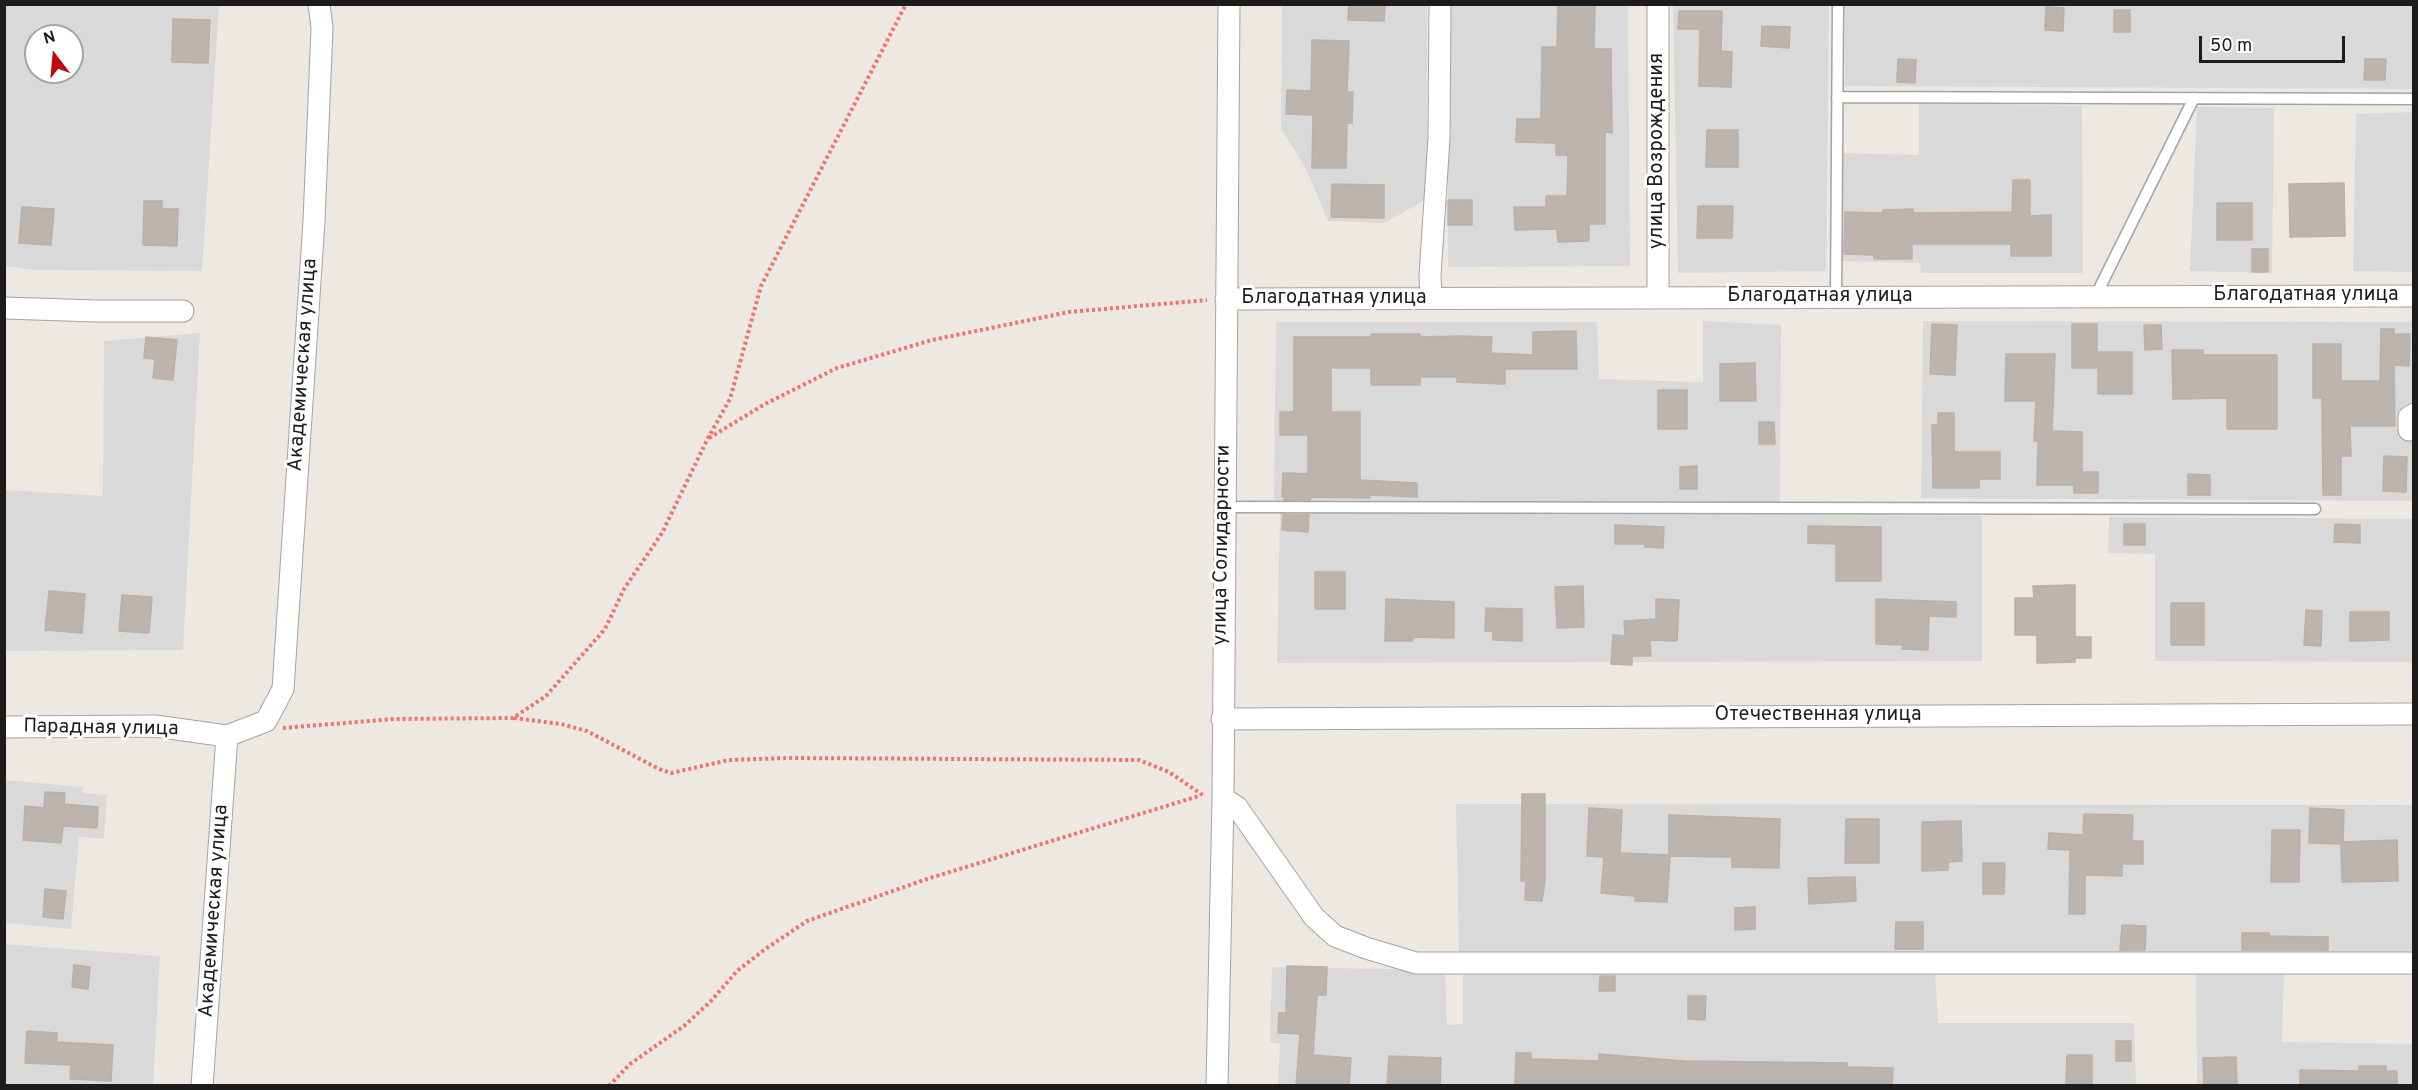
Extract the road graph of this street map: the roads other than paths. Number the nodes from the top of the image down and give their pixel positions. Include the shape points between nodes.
1 (318, 4) edge
2 (1229, 4) edge
3 (1440, 4) edge
4 (1658, 4) edge
5 (1838, 4) edge
6 (1837, 97) junction
7 (2194, 98) junction
8 (2414, 99) edge
9 (2414, 296) edge
10 (1836, 297) junction
11 (2098, 297) junction
12 (1431, 298) junction
13 (1658, 298) junction
14 (1226, 299) junction
15 (4, 308) edge
16 (183, 310) dead end
17 (1224, 507) junction
18 (2314, 509) dead end
19 (2414, 714) edge
20 (1222, 719) junction
21 (266, 721) joint
22 (4, 727) edge
23 (227, 736) junction
24 (1223, 798) junction
25 (2414, 963) edge
26 (202, 1086) edge
27 (1217, 1086) edge

1 - 21 street, Академическая улица via 322,28 314,221 283,689
2 - 14 street, улица Солидарности
3 - 12 street via 1439,138
4 - 13 street, улица Возрождения
5 - 6 lane
6 - 7 lane
6 - 10 lane
7 - 8 lane
7 - 11 lane
9 - 11 street, Благодатная улица
10 - 11 street, Благодатная улица
10 - 13 street, Благодатная улица
12 - 13 street, Благодатная улица
12 - 14 street, Благодатная улица
14 - 17 street, улица Солидарности
15 - 16 street
17 - 18 lane
17 - 20 street, улица Солидарности
19 - 20 street, Отечественная улица
20 - 24 street, улица Солидарности
21 - 23 street, Парадная улица
22 - 23 street, Парадная улица via 155,726
23 - 26 street, Академическая улица
24 - 25 street via 1237,807 1314,917 1335,936 1416,963
24 - 27 street, улица Солидарности

